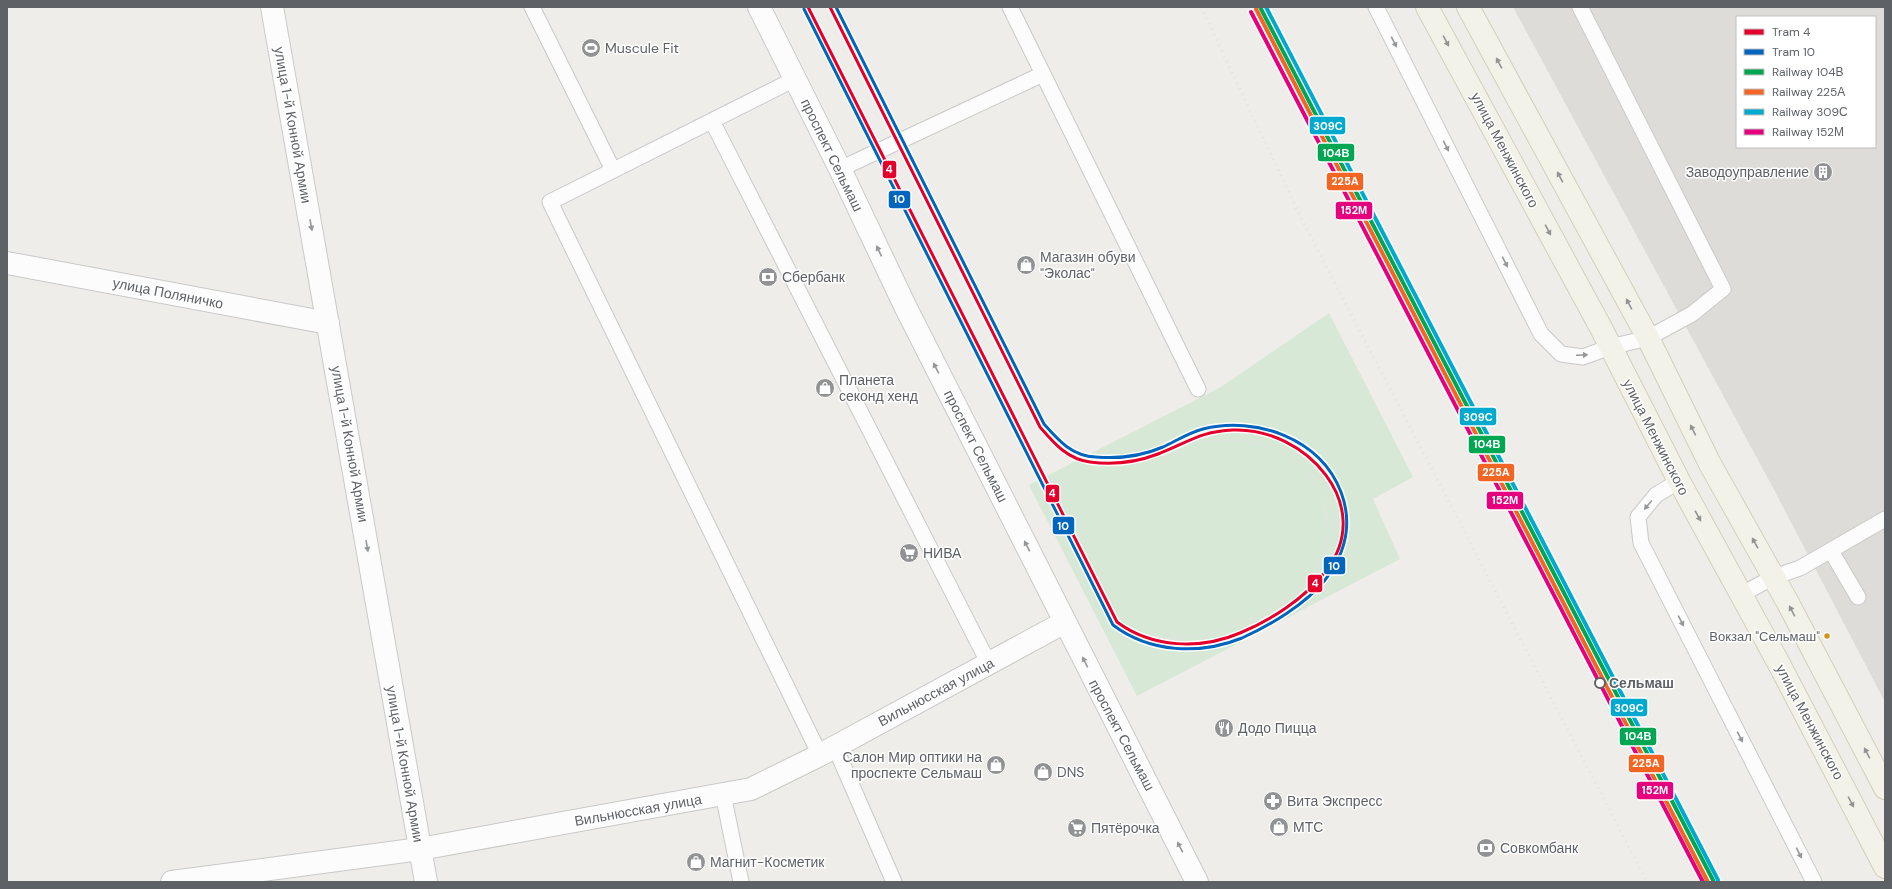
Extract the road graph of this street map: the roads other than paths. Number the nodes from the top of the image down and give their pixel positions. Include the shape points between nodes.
1 (272, 7) edge
2 (532, 7) edge
3 (759, 7) edge
4 (1010, 7) edge
5 (1376, 7) edge
6 (1427, 7) edge
7 (1468, 7) edge
8 (1580, 7) edge
9 (1043, 74) junction
10 (795, 79) junction
11 (712, 121) junction
12 (840, 169) junction
13 (613, 170) junction
14 (7, 263) edge
15 (328, 323) junction
16 (1648, 338) junction
17 (1610, 347) junction
18 (1198, 389) dead end
19 (1678, 482) junction
20 (1885, 519) edge
21 (1831, 551) junction
22 (1774, 577) junction
23 (1742, 594) junction
24 (1858, 597) dead end
25 (1065, 622) junction
26 (989, 664) junction
27 (827, 751) junction
28 (1885, 788) edge
29 (724, 794) junction
30 (420, 849) junction
31 (1885, 867) edge
32 (172, 882) edge
33 (426, 882) edge
34 (741, 882) edge
35 (894, 882) edge
36 (1197, 882) edge
37 (1814, 882) edge

1 -> 15 main road, улица 1-й Конной Армии
2 - 13 lane
3 - 10 main road, проспект Сельмаш
4 - 9 lane
5 -> 17 lane via 1541,334 1561,354 1583,357
6 -> 17 main road, улица Менжинского
16 -> 7 main road
8 - 16 lane via 1723,289 1692,314
9 - 12 lane
9 - 18 lane
10 - 11 lane
10 - 12 main road, проспект Сельмаш
11 - 13 lane
11 - 26 lane
25 -> 12 main road, проспект Сельмаш via 906,308
13 - 27 lane via 550,202
14 - 15 main road, улица Поляничко
15 -> 30 main road, улица 1-й Конной Армии
16 - 17 lane
22 -> 16 main road via 1710,464
17 - 19 main road, улица Менжинского
19 -> 23 main road, улица Менжинского
19 -> 37 lane via 1656,495 1638,517 1641,543
20 - 21 lane
21 - 22 lane via 1800,568
21 - 24 lane
22 - 23 lane
28 -> 22 main road
23 -> 31 main road, улица Менжинского
25 - 26 main road, Вильнюсская улица
36 -> 25 main road, проспект Сельмаш
26 - 27 main road, Вильнюсская улица
27 - 29 main road, Вильнюсская улица via 750,789
27 - 35 lane
29 - 30 main road, Вильнюсская улица
29 - 34 lane
30 - 32 main road, Вильнюсская улица
30 - 33 main road, улица 1-й Конной Армии

